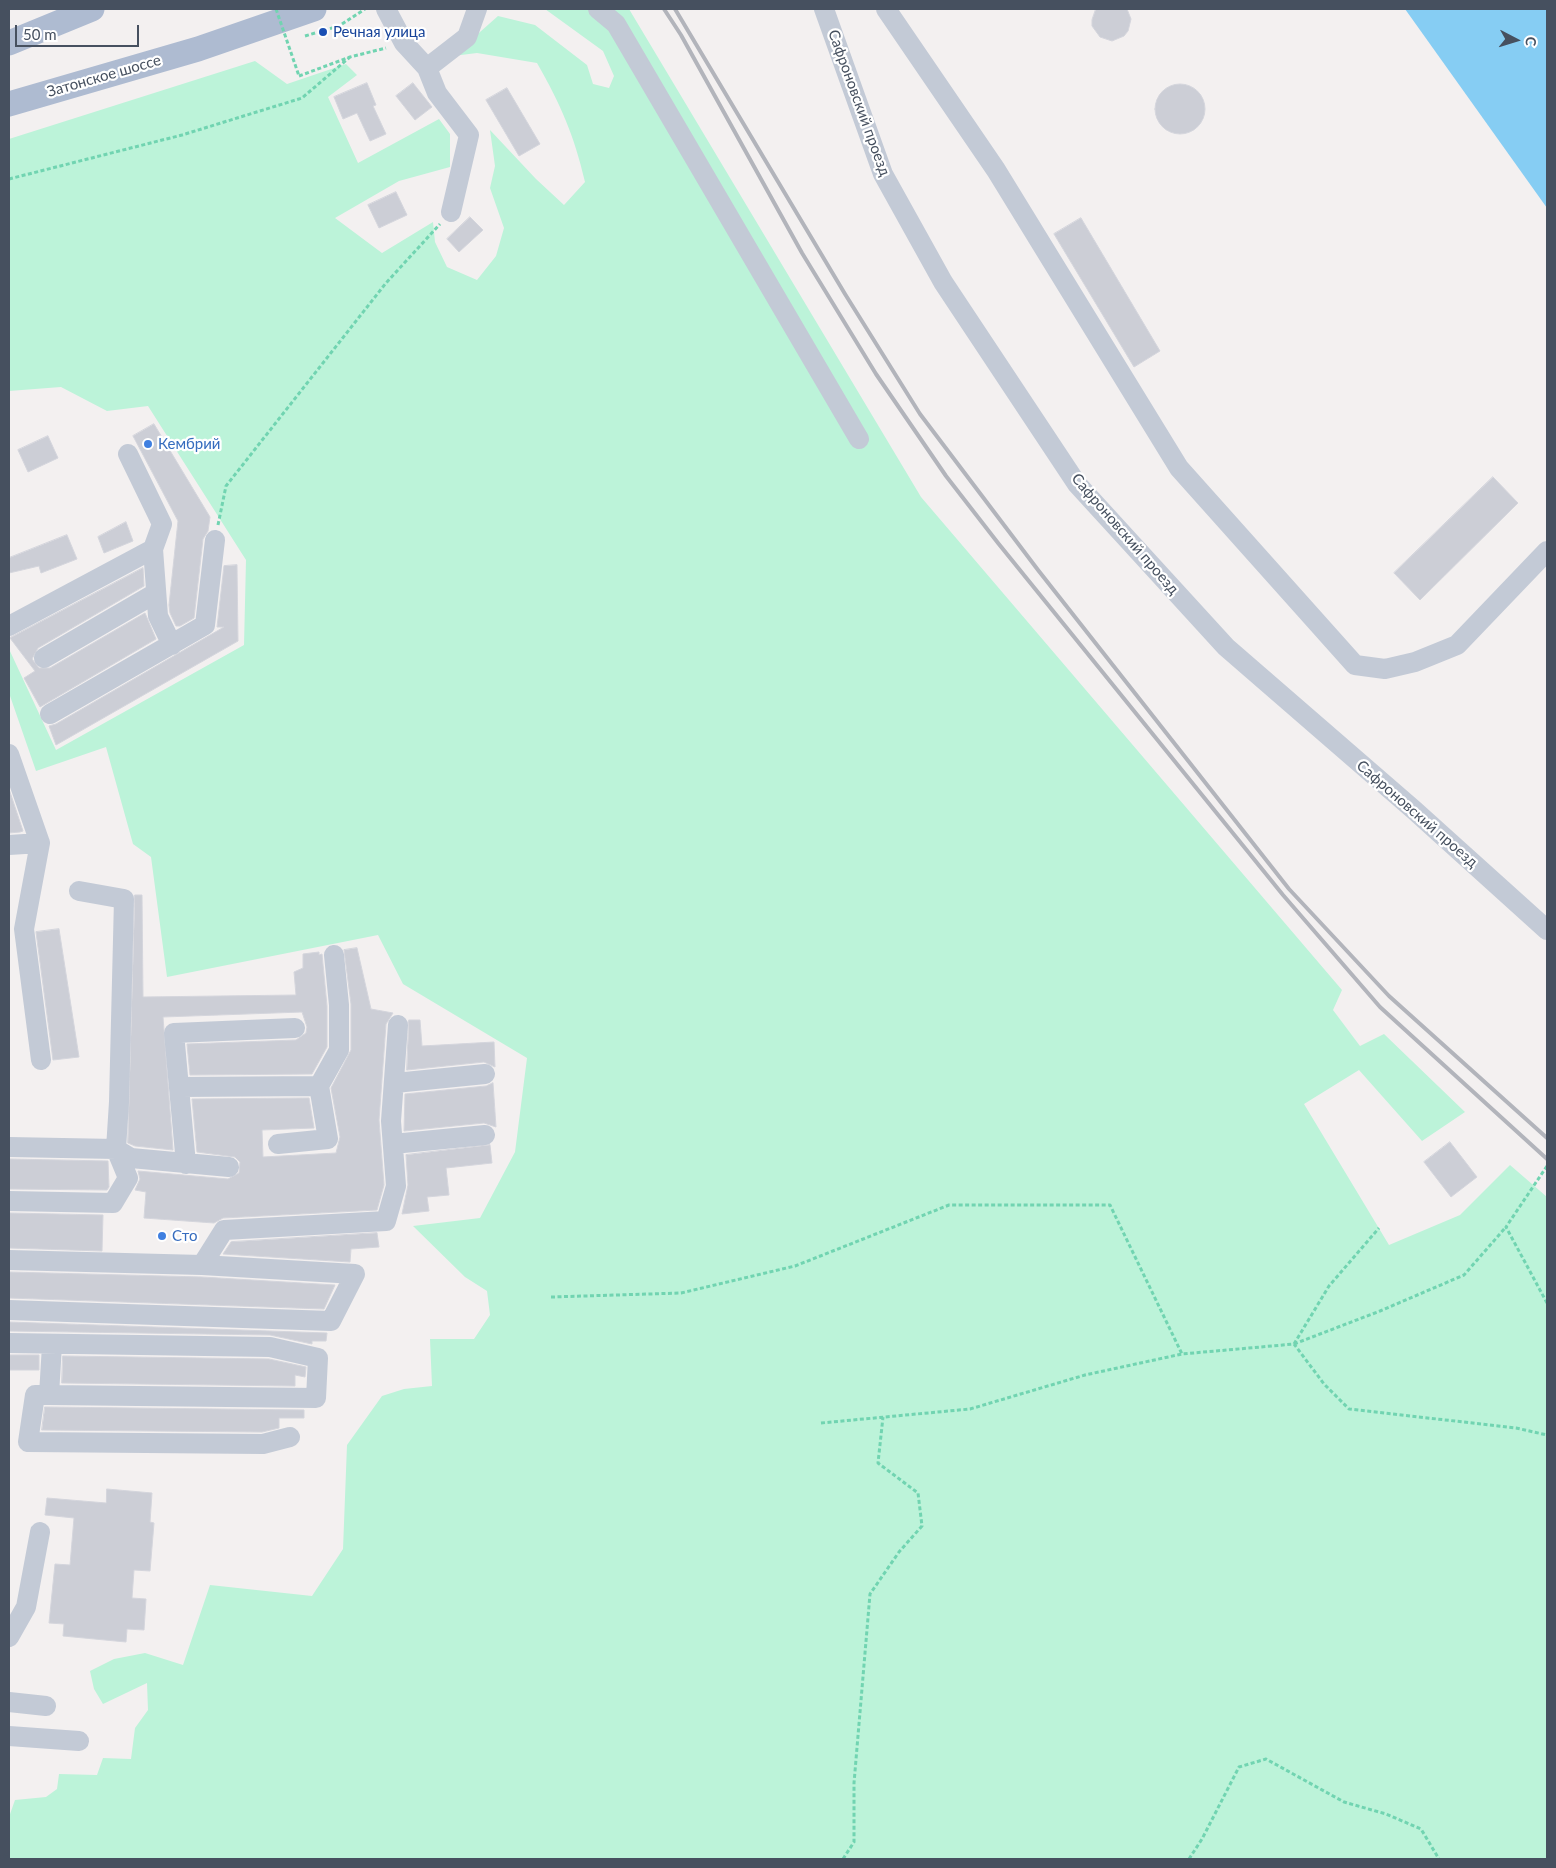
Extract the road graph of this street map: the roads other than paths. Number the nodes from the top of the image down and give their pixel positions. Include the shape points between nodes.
1 (92, 9) edge
2 (314, 9) edge
3 (386, 9) edge
4 (477, 9) edge
5 (598, 9) edge
6 (824, 9) edge
7 (886, 9) edge
8 (9, 43) edge
9 (428, 68) junction
10 (9, 104) edge
11 (451, 212) road end
12 (859, 439) dead end
13 (128, 454) dead end
14 (215, 540) road end
15 (153, 549) junction
16 (1547, 551) edge
17 (156, 594) junction
18 (9, 626) edge
19 (172, 645) junction
20 (44, 658) dead end
21 (50, 714) dead end
22 (9, 754) edge
23 (40, 842) junction
24 (9, 845) edge
25 (79, 891) dead end
26 (1547, 930) edge
27 (334, 955) dead end
28 (398, 1025) dead end
29 (295, 1028) dead end
30 (40, 1060) dead end
31 (485, 1074) dead end
32 (395, 1083) junction
33 (319, 1086) junction
34 (180, 1087) junction
35 (485, 1135) dead end
36 (278, 1144) dead end
37 (393, 1144) junction
38 (9, 1147) edge
39 (116, 1149) junction
40 (186, 1164) junction
41 (229, 1168) dead end
42 (9, 1201) edge
43 (9, 1260) edge
44 (202, 1266) junction
45 (9, 1310) edge
46 (9, 1343) edge
47 (52, 1345) junction
48 (49, 1395) junction
49 (290, 1437) dead end
50 (40, 1532) dead end
51 (9, 1637) edge
52 (9, 1702) edge
53 (46, 1706) dead end
54 (9, 1736) edge
55 (79, 1741) dead end

1 - 8 main road
2 - 10 main road, Затонское шоссе via 198,49
3 - 9 street via 404,43
4 - 9 street via 467,36
5 - 12 street via 616,24
6 - 26 street, Сафроновский проезд via 883,174 943,282 1077,484 1226,647
7 - 16 street via 996,170 1179,468 1355,665 1385,669 1415,662 1457,645
9 - 11 street via 437,92 469,135
13 - 15 street via 162,524
14 - 19 street via 206,625
15 - 17 street
15 - 18 street
17 - 19 street via 158,616
17 - 20 street
19 - 21 street
22 - 23 street
23 - 24 street
23 - 30 street via 24,928
25 - 39 street via 124,899
27 - 33 street via 339,1050
28 - 32 street
29 - 34 street via 174,1032
31 - 32 street
32 - 37 street via 391,1121
33 - 34 street
33 - 36 street via 328,1139
34 - 40 street
35 - 37 street
37 - 44 street via 396,1186 386,1221 224,1230
38 - 39 street
39 - 40 street via 132,1158
39 - 42 street via 128,1178 113,1203
40 - 41 street
43 - 44 street
44 - 45 street via 355,1274 331,1321
46 - 47 street
47 - 48 street
47 - 48 street via 270,1347 318,1358 316,1398
48 - 49 street via 35,1395 28,1442 263,1444
50 - 51 street via 26,1607
52 - 53 street
54 - 55 street

